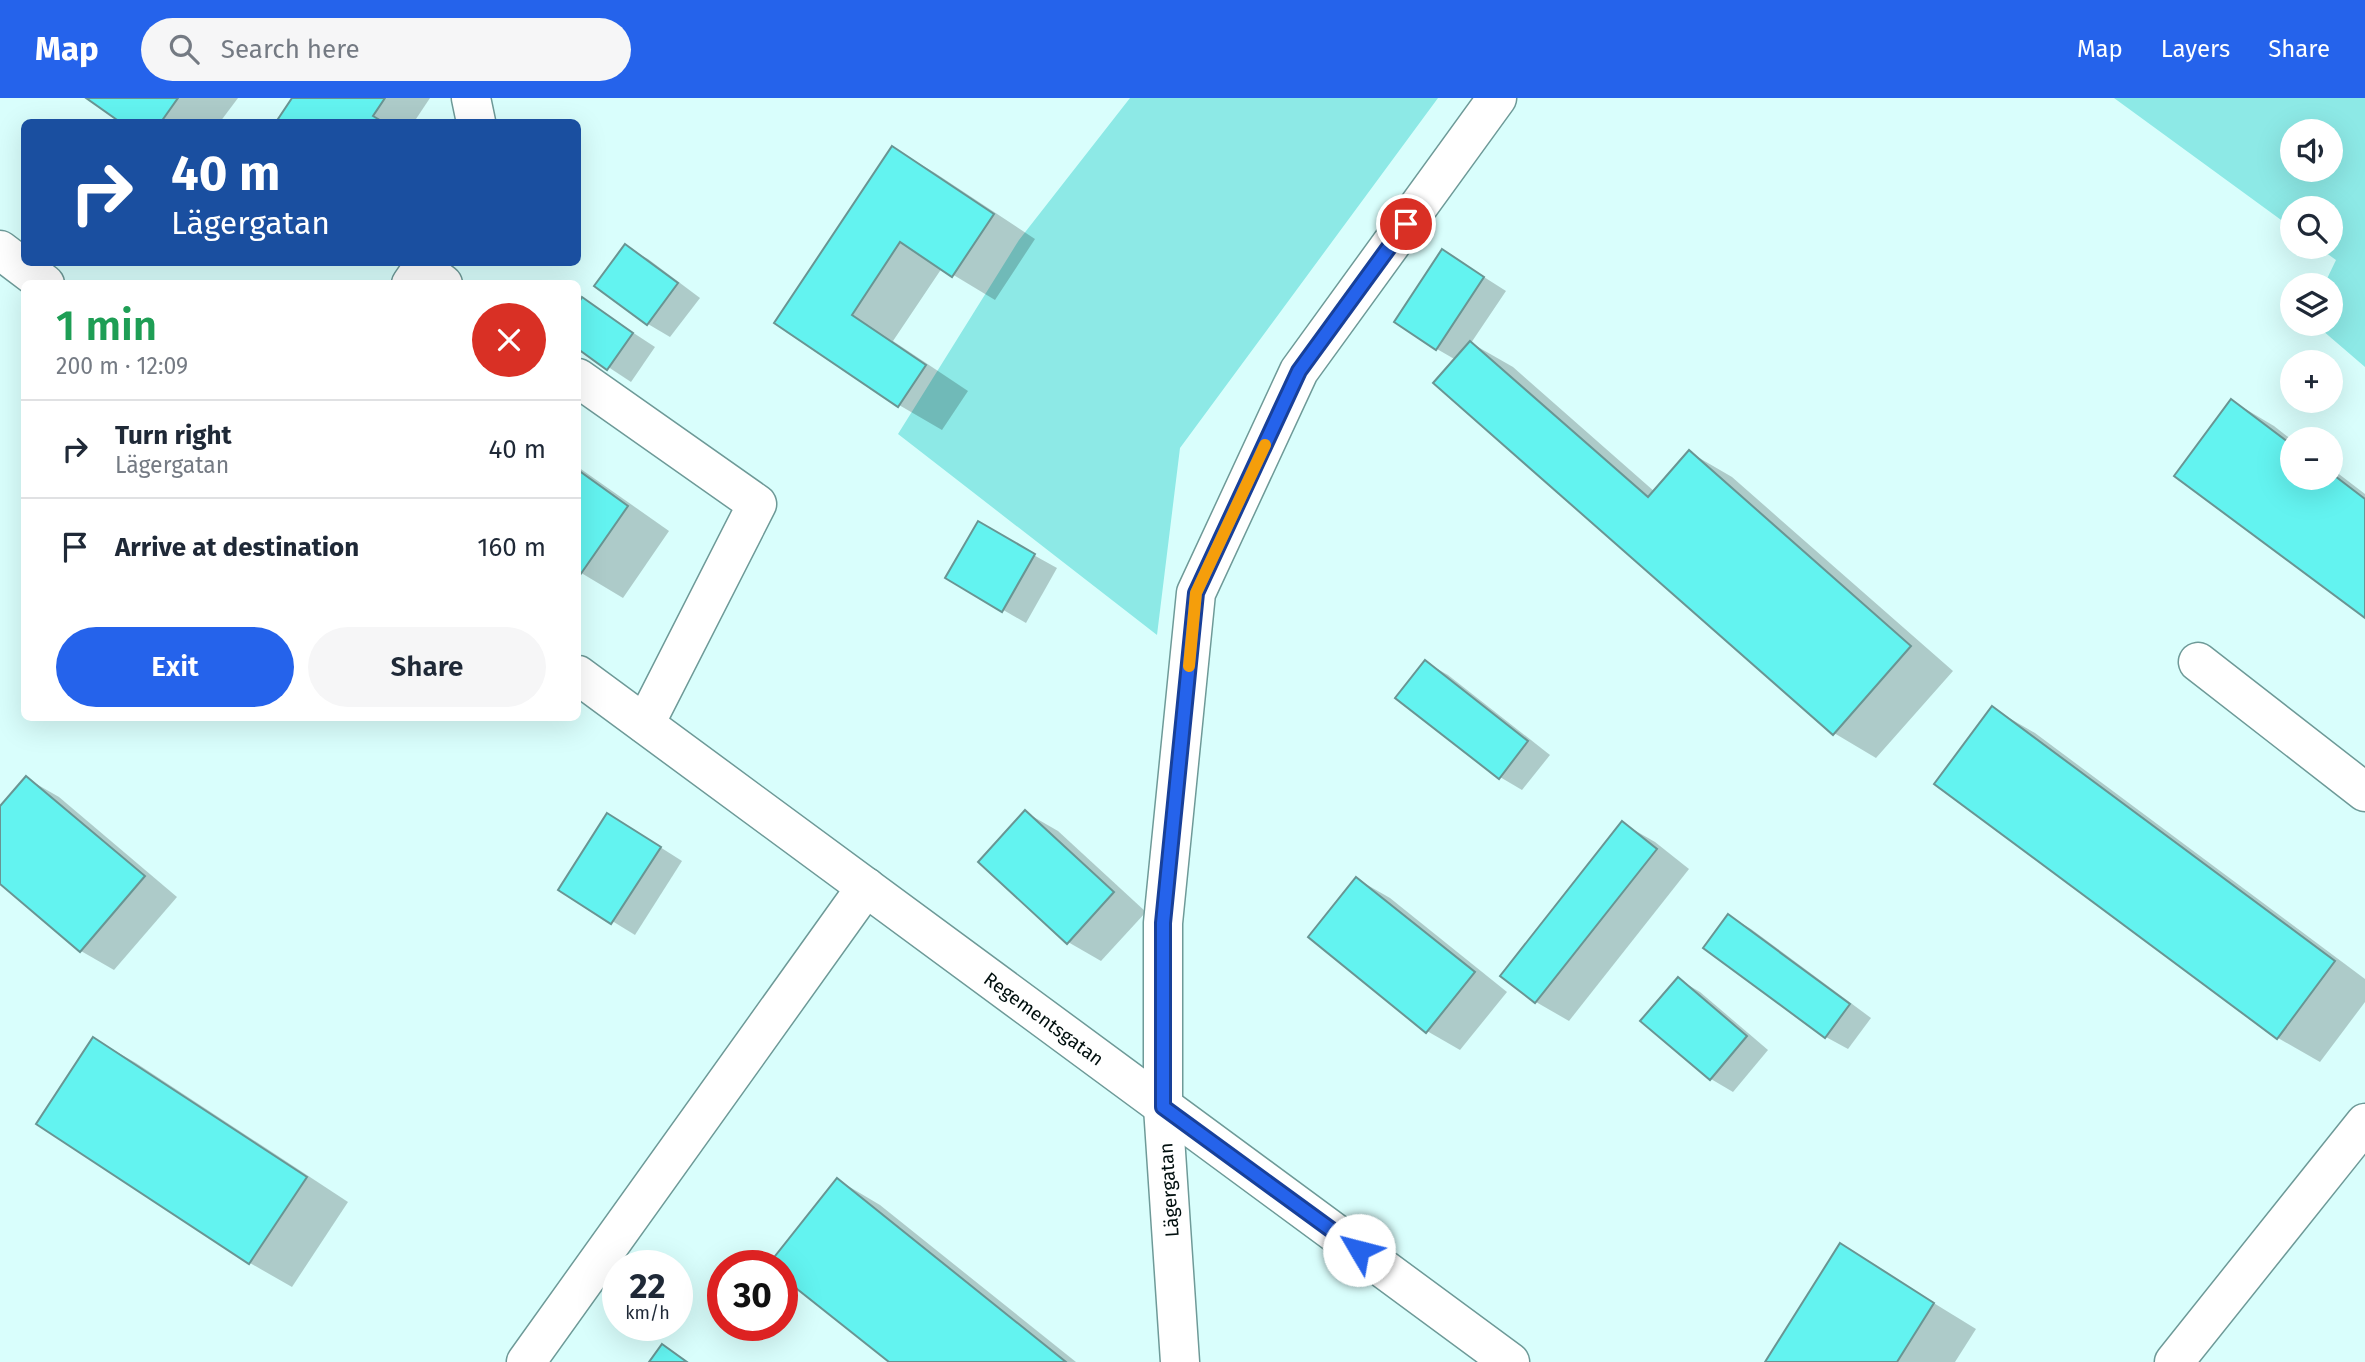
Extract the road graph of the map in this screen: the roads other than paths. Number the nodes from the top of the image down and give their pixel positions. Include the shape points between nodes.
1 (471, 98) edge
2 (1497, 98) edge
3 (475, 119) edge
4 (0, 250) edge
5 (21, 266) edge
6 (21, 266) edge
7 (40, 280) edge
8 (581, 380) edge
9 (2198, 662) dead end
10 (581, 677) edge
11 (645, 724) junction
12 (2365, 792) edge
13 (866, 887) junction
14 (1163, 1107) junction
15 (2365, 1123) edge
16 (526, 1362) edge
17 (1180, 1362) edge
18 (1510, 1362) edge
19 (2174, 1362) edge

1 - 3 street
2 - 14 street, Lägergatan via 1299,371 1196,593 1163,923
4 - 6 street
5 - 7 street
8 - 11 street via 757,503
9 - 12 street
10 - 11 street, Regementsgatan
11 - 13 street, Regementsgatan
13 - 14 street, Regementsgatan
13 - 16 street
14 - 17 street, Lägergatan
14 - 18 street, Regementsgatan
15 - 19 street

